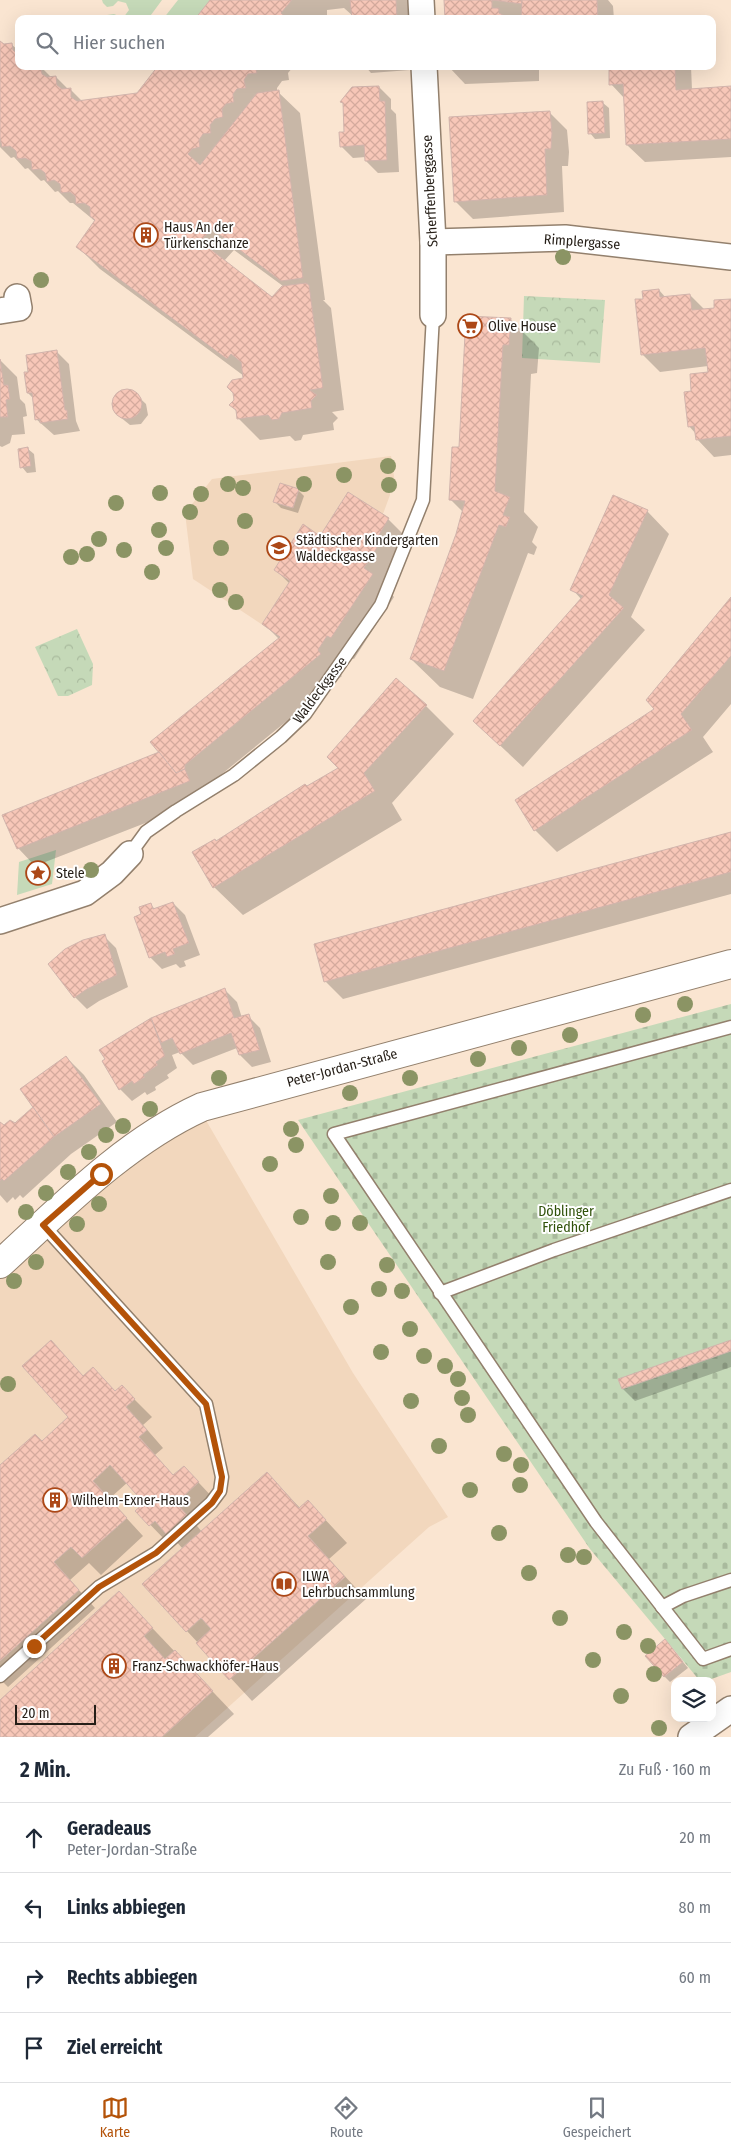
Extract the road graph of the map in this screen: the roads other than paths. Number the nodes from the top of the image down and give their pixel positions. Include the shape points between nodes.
1 (421, 0) edge
2 (422, 15) edge
3 (424, 70) edge
4 (433, 242) junction
5 (731, 257) edge
6 (433, 315) joint
7 (130, 854) joint
8 (0, 920) edge
9 (731, 964) edge
10 (731, 1027) edge
11 (731, 1190) edge
12 (43, 1225) junction
13 (0, 1264) edge
14 (440, 1293) junction
15 (731, 1580) edge
16 (662, 1607) junction
17 (731, 1650) edge
18 (0, 1676) edge
19 (731, 1709) edge
20 (692, 1737) edge

1 - 2 street
3 - 4 street, Scherffenberggasse
4 - 5 street, Rimplergasse via 565,238
4 - 6 street, Scherffenberggasse
6 - 7 lane, Waldeckgasse via 423,500 381,605 305,714 234,775 146,832
7 - 8 street, Waldeckgasse via 112,873 85,893
9 - 12 street, Peter-Jordan-Straße via 202,1107 135,1146
10 - 14 lane via 334,1134
11 - 14 lane
12 - 13 street, Peter-Jordan-Straße
12 - 18 lane via 206,1404 222,1485 212,1503 156,1553 99,1587
14 - 16 lane via 596,1522
15 - 16 lane via 683,1596
16 - 17 lane via 703,1660
19 - 20 street

